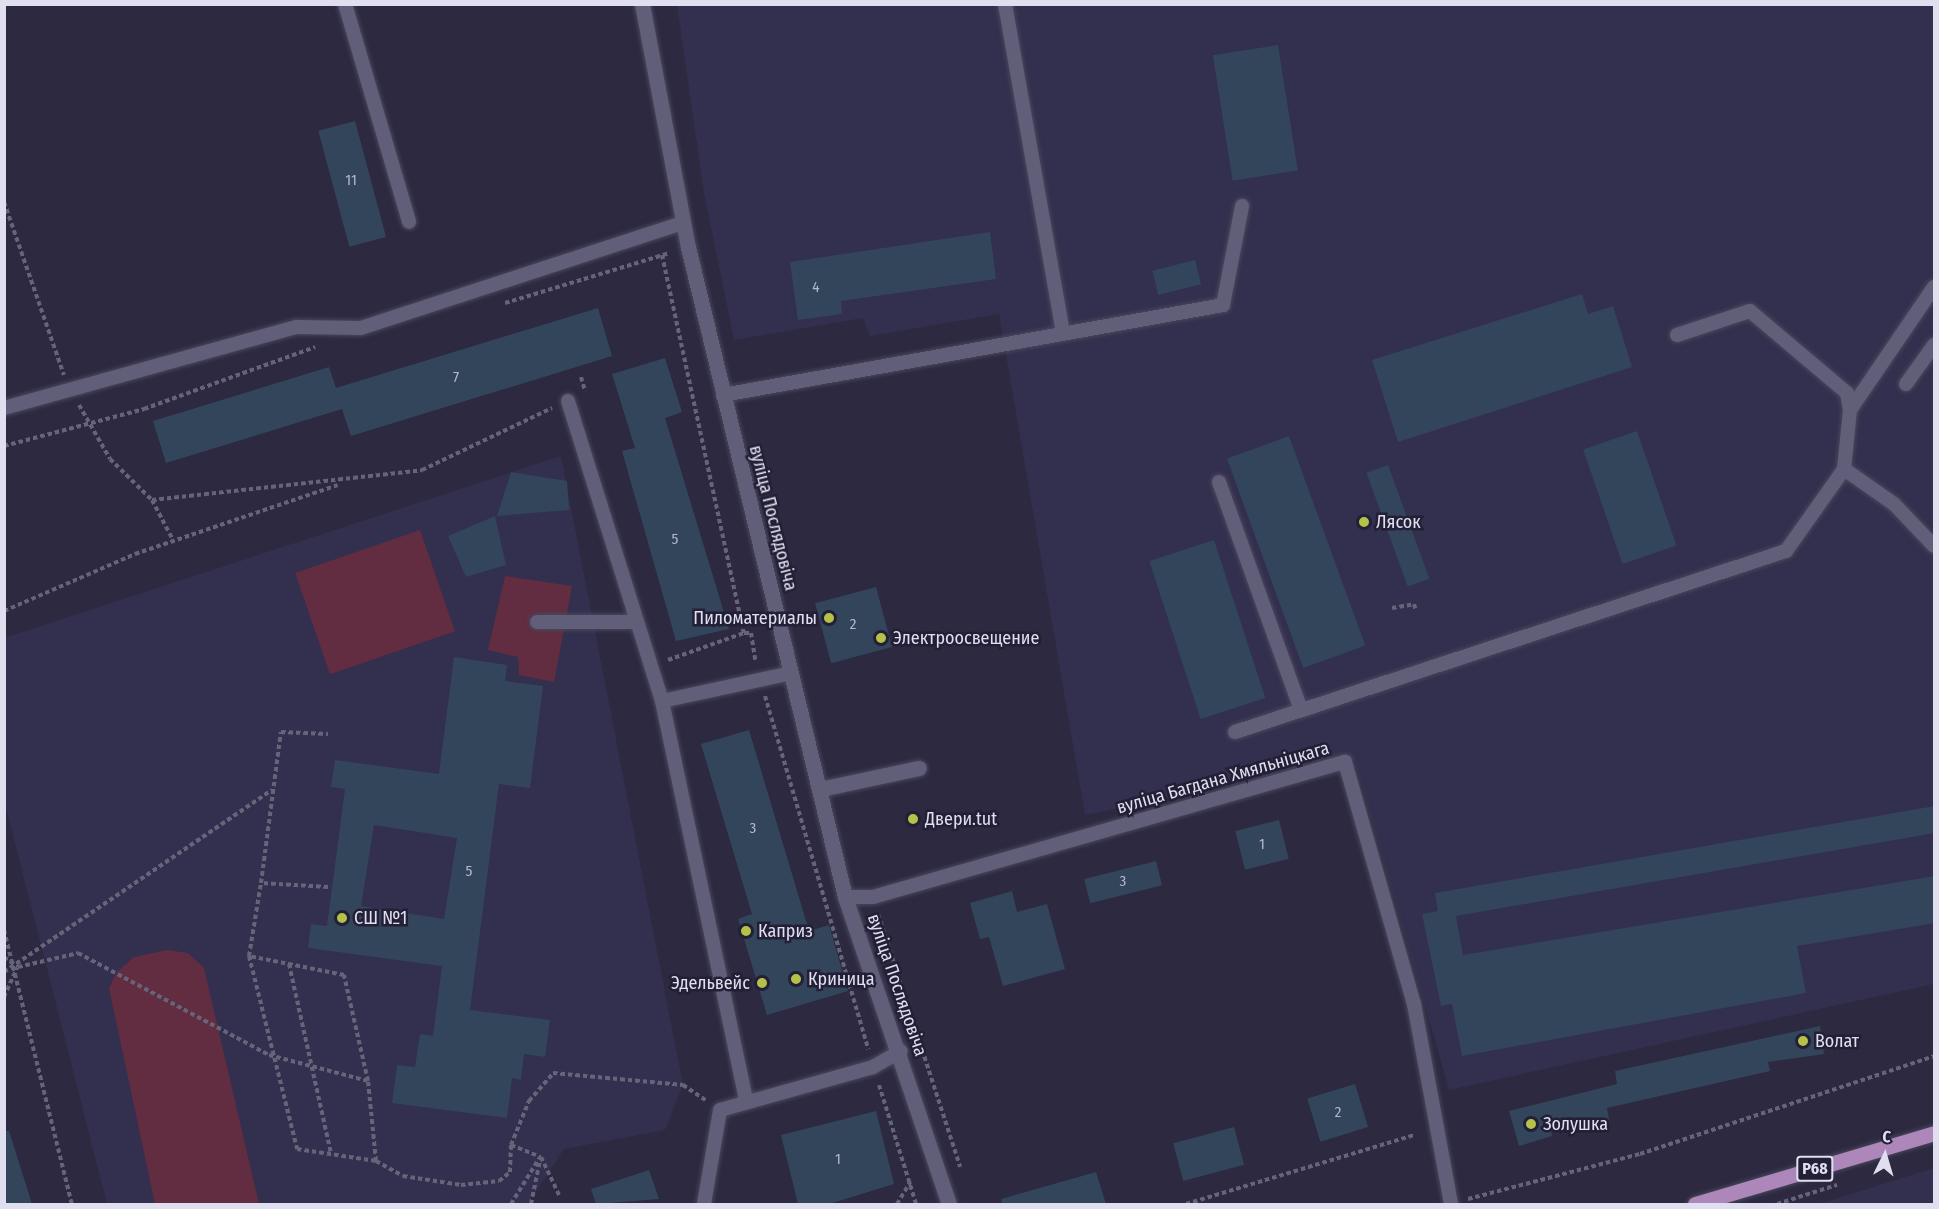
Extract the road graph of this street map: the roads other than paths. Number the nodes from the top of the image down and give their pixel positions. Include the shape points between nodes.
1 (345, 4) edge
2 (642, 4) edge
3 (1005, 4) edge
4 (1242, 206) dead end
5 (409, 222) dead end
6 (682, 223) junction
7 (1935, 287) edge
8 (1063, 334) junction
9 (1677, 335) dead end
10 (1935, 345) edge
11 (1906, 384) dead end
12 (723, 395) junction
13 (568, 400) road end
14 (4, 408) edge
15 (1850, 410) junction
16 (1844, 469) junction
17 (1219, 482) dead end
18 (1935, 546) edge
19 (537, 622) dead end
20 (637, 622) junction
21 (791, 673) junction
22 (662, 701) junction
23 (1301, 710) junction
24 (1235, 732) dead end
25 (919, 768) dead end
26 (820, 789) junction
27 (845, 897) junction
28 (901, 1052) junction
29 (746, 1101) junction
30 (1935, 1133) edge
31 (704, 1204) edge
32 (949, 1204) edge
33 (1451, 1204) edge
34 (1695, 1204) edge

1 - 5 lane
2 - 6 street, вуліца Послядовіча
3 - 8 lane
4 - 8 lane via 1223,305
6 - 12 street, вуліца Послядовіча
6 - 14 lane via 361,328 297,327
7 - 15 lane
8 - 12 lane
9 - 15 lane via 1750,310 1847,393
10 - 11 lane
12 - 21 street, вуліца Послядовіча
13 - 20 lane
15 - 16 lane
16 - 18 lane via 1894,504
16 - 23 lane via 1786,551
17 - 23 lane
19 - 20 lane
20 - 22 lane
21 - 22 lane
21 - 26 street, вуліца Послядовіча
22 - 29 lane
23 - 24 lane
25 - 26 street
26 - 27 street, вуліца Послядовіча
27 - 28 street, вуліца Послядовіча
27 - 33 lane, вуліца Багдана Хмяльніцкага via 873,897 1345,762 1414,1004
28 - 29 lane via 873,1067
28 - 32 street, вуліца Послядовіча
29 - 31 lane via 720,1110
30 - 34 main road, Р68

